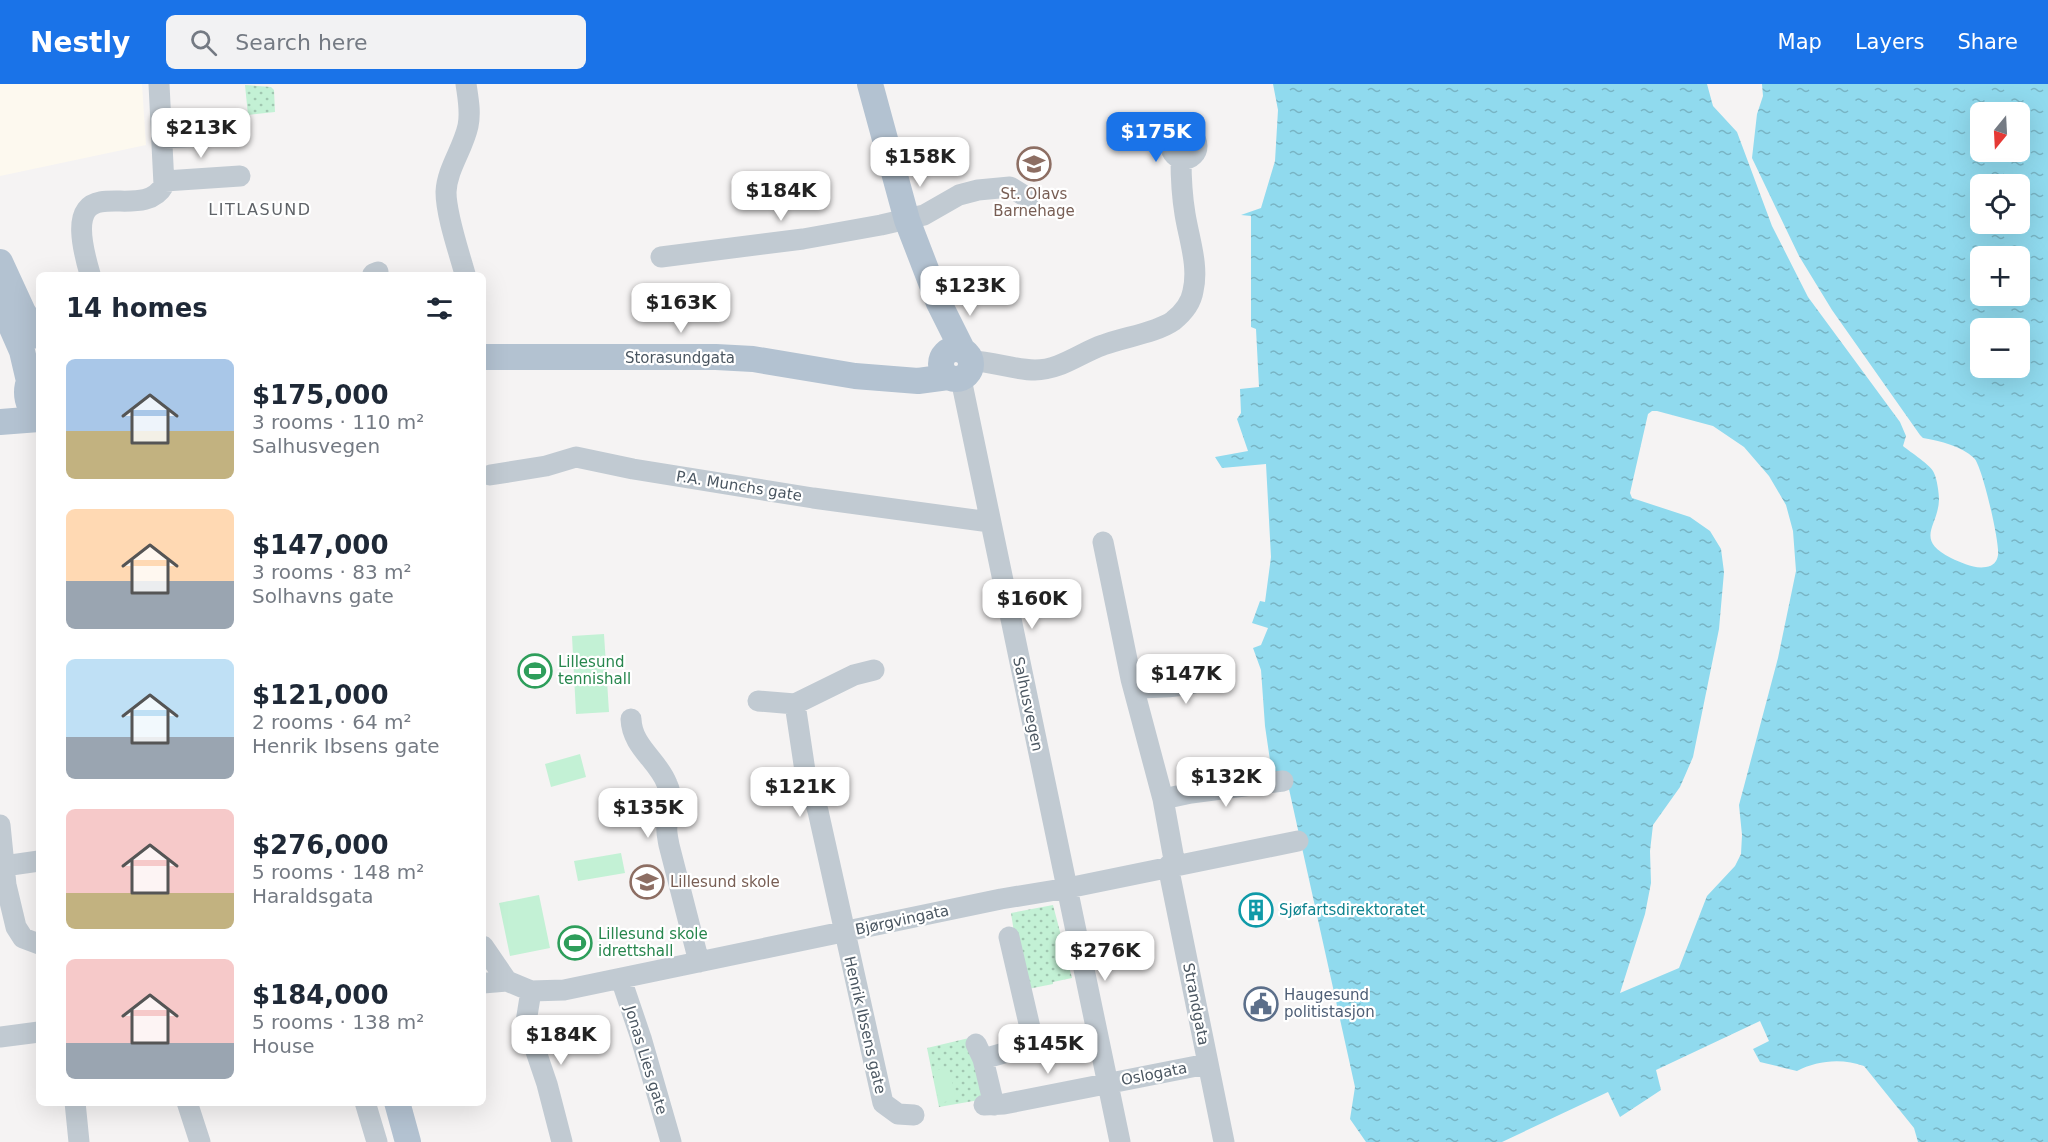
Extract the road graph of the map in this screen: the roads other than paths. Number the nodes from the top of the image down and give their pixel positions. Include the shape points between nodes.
1 (159, 84) edge
2 (466, 84) edge
3 (870, 84) edge
4 (227, 135) dead end
5 (162, 138) junction
6 (1181, 159) dead end
7 (240, 176) dead end
8 (162, 187) junction
9 (1028, 198) dead end
10 (907, 220) junction
11 (661, 257) dead end
12 (0, 262) edge
13 (89, 272) edge
14 (464, 272) edge
15 (0, 301) edge
16 (36, 332) edge
17 (486, 357) edge
18 (955, 363) junction
19 (31, 380) edge
20 (0, 406) edge
21 (36, 414) edge
22 (36, 418) edge
23 (0, 422) edge
24 (490, 475) dead end
25 (990, 522) junction
26 (1103, 542) dead end
27 (874, 670) dead end
28 (1223, 670) dead end
29 (1134, 688) junction
30 (758, 701) dead end
31 (795, 704) junction
32 (631, 719) dead end
33 (1283, 781) dead end
34 (1163, 800) junction
35 (0, 825) edge
36 (1298, 841) dead end
37 (36, 861) edge
38 (4, 866) junction
39 (1172, 866) junction
40 (1068, 888) junction
41 (844, 932) junction
42 (1009, 937) dead end
43 (36, 943) edge
44 (486, 950) edge
45 (699, 962) junction
46 (621, 979) junction
47 (507, 981) junction
48 (486, 983) edge
49 (531, 991) junction
50 (36, 1032) edge
51 (0, 1037) edge
52 (1208, 1064) junction
53 (1107, 1083) junction
54 (75, 1106) edge
55 (188, 1106) edge
56 (366, 1106) edge
57 (385, 1106) edge
58 (398, 1106) edge
59 (914, 1115) dead end
60 (79, 1142) edge
61 (200, 1142) edge
62 (377, 1142) edge
63 (395, 1142) edge
64 (408, 1142) edge
65 (562, 1142) edge
66 (671, 1142) edge
67 (1120, 1142) edge
68 (1224, 1142) edge

1 - 5 street
2 - 14 street via 468,125 446,193
3 - 10 main road, Salhusvegen
4 - 5 street
5 - 8 street
6 - 18 street via 1184,212 1195,279 1191,298 1182,313 1160,327 1100,346 1051,368
7 - 8 street
8 - 13 street via 143,199 96,202 85,212 81,222
9 - 10 street via 1010,187 978,190
10 - 11 street
10 - 18 main road, Salhusvegen via 939,303
12 - 16 main road
15 - 19 main road
17 - 18 main road, Storasundgata via 717,357 775,362 831,374 918,381
18 - 25 street, Salhusvegen
19 - 20 main road
19 - 21 main road via 29,405
22 - 23 main road
24 - 25 street, P.A. Munchs gate via 576,457 813,498
25 - 40 street, Salhusvegen
26 - 29 street, Strandgata
27 - 31 street via 854,675
28 - 29 street via 1192,684
29 - 34 street, Strandgata
30 - 31 street
31 - 41 street, Henrik Ibsens gate via 805,771 818,810
32 - 45 street via 636,740 667,782 671,797 669,845
33 - 34 street
34 - 39 street, Strandgata
35 - 38 street
36 - 39 street, Bjørgvingata
37 - 38 street
38 - 43 street via 16,927 23,938
39 - 40 street, Bjørgvingata
39 - 52 street, Strandgata
40 - 41 street, Bjørgvingata
40 - 53 street, Salhusvegen
41 - 45 street, Bjørgvingata
41 - 59 street, Henrik Ibsens gate via 883,1102 898,1114
42 - 53 street, Oslogata via 1030,1042 1025,1047 980,1051 989,1105
44 - 47 street
45 - 46 street, Bjørgvingata
46 - 49 street, Bjørgvingata via 564,990
46 - 66 street, Jonas Lies gate
47 - 48 street, Bjørgvingata
47 - 49 street, Bjørgvingata
49 - 65 street via 526,1022
50 - 51 street
52 - 53 street, Oslogata
52 - 68 street, Strandgata
53 - 67 street, Salhusvegen
54 - 60 street
55 - 61 street
56 - 62 street
57 - 63 main road
58 - 64 main road

